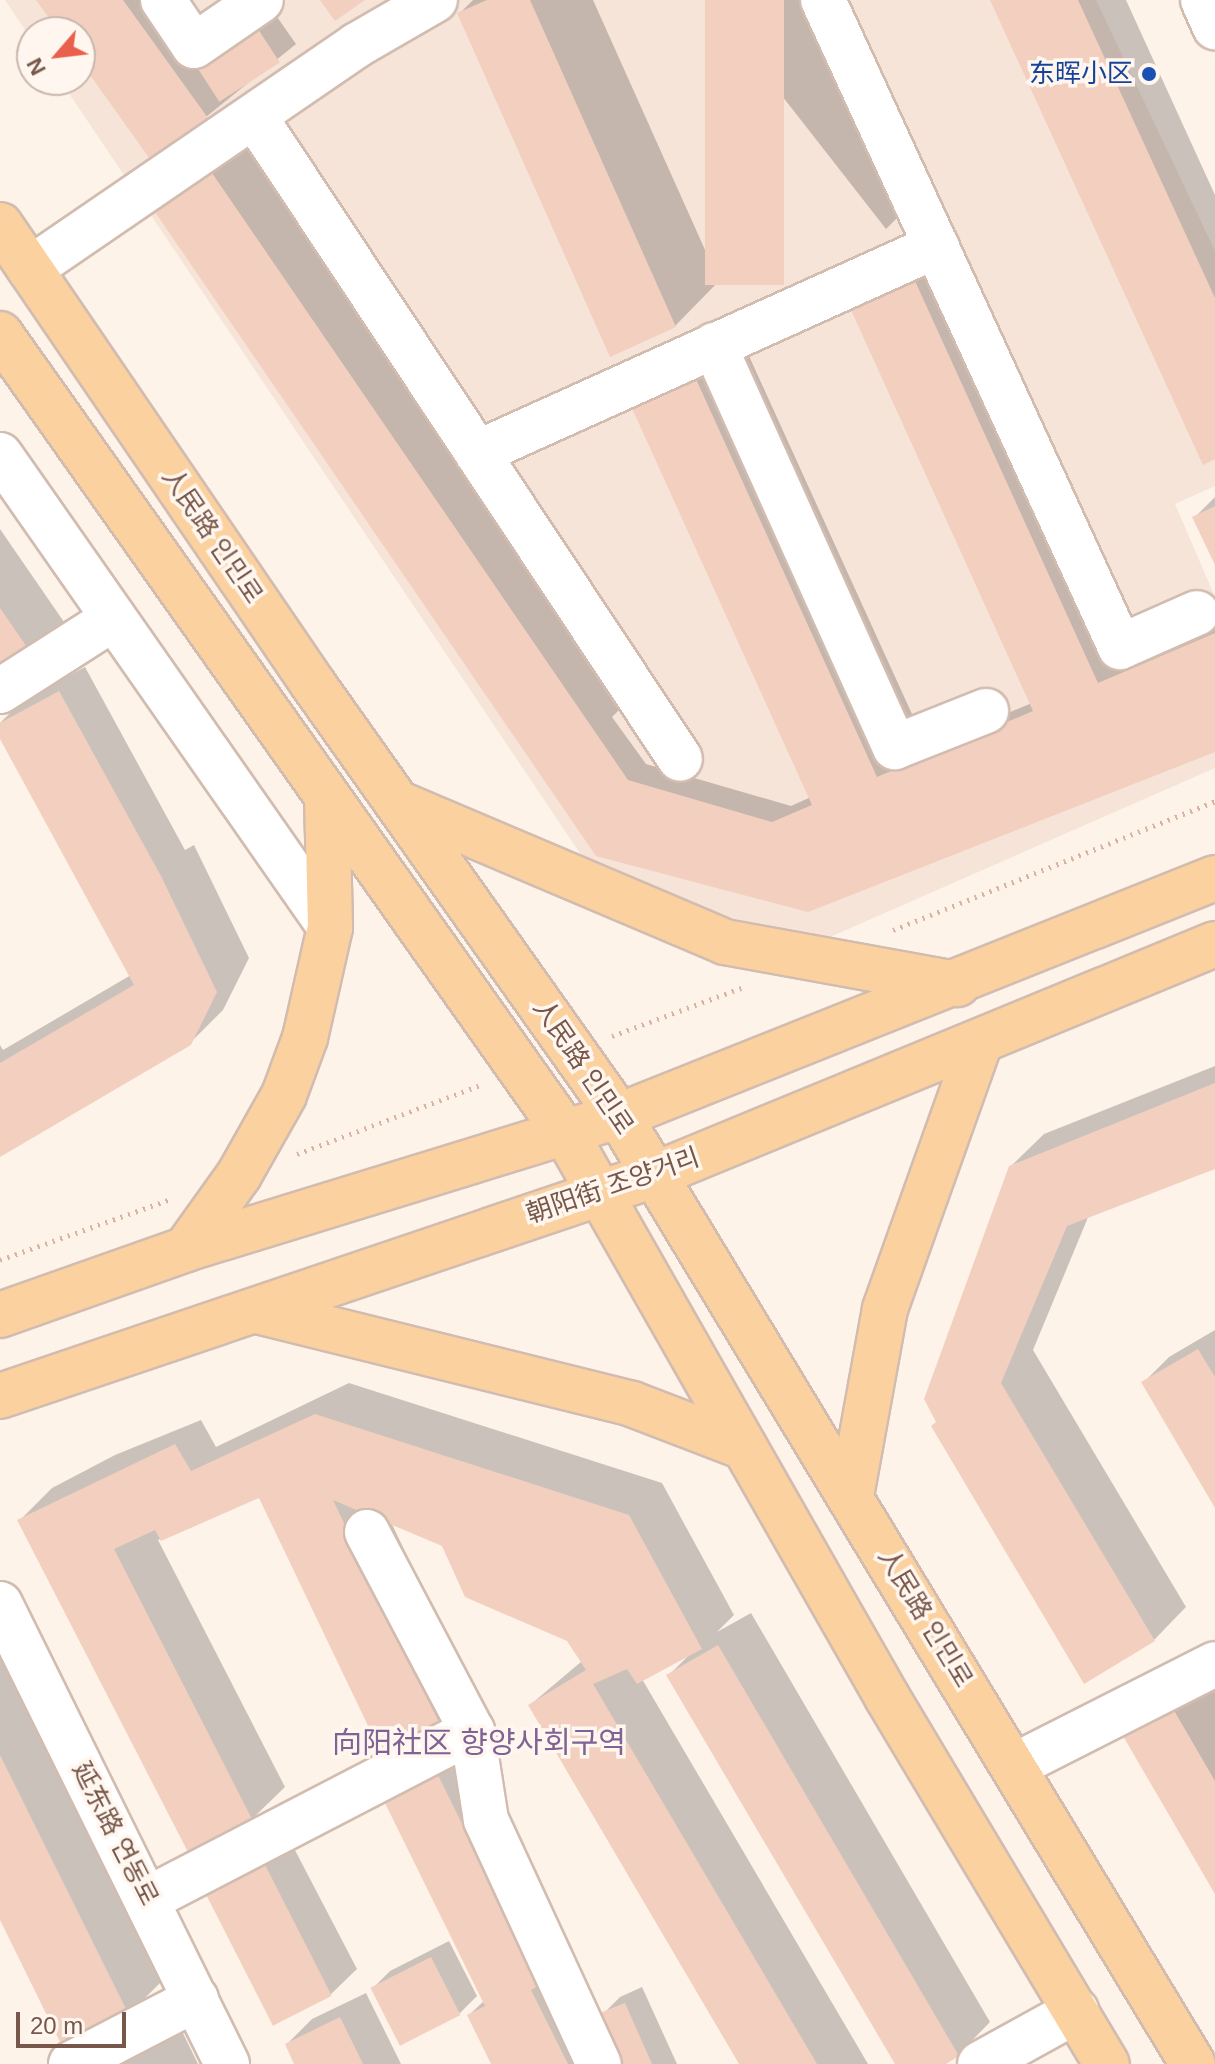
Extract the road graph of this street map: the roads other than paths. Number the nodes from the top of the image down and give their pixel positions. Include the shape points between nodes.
1 (163, 0) edge
2 (261, 0) edge
3 (435, 0) edge
4 (823, 0) edge
5 (1203, 0) edge
6 (1215, 27) edge
7 (254, 116) junction
8 (0, 225) edge
9 (936, 246) junction
10 (30, 269) junction
11 (0, 334) edge
12 (714, 345) junction
13 (477, 453) junction
14 (0, 455) edge
15 (1197, 613) dead end
16 (114, 618) junction
17 (0, 691) edge
18 (986, 711) dead end
19 (680, 759) dead end
20 (327, 798) junction
21 (400, 804) junction
22 (1215, 878) edge
23 (330, 927) junction
24 (1215, 944) edge
25 (957, 984) junction
26 (980, 1042) junction
27 (619, 1116) junction
28 (565, 1132) junction
29 (654, 1175) junction
30 (598, 1192) junction
31 (186, 1249) junction
32 (257, 1311) junction
33 (0, 1315) edge
34 (0, 1396) edge
35 (744, 1447) junction
36 (851, 1496) junction
37 (367, 1532) dead end
38 (0, 1604) edge
39 (1215, 1664) edge
40 (472, 1731) junction
41 (1014, 1766) junction
42 (148, 1899) junction
43 (196, 1999) junction
44 (1076, 2011) junction
45 (71, 2064) edge
46 (227, 2064) edge
47 (599, 2064) edge
48 (980, 2064) edge
49 (1107, 2064) edge
50 (1193, 2064) edge

1 - 2 street via 194,46
3 - 7 street
4 - 9 street
5 - 6 street
7 - 10 street
7 - 13 street
8 - 10 main road, 人民路 인민로
9 - 12 street
9 - 15 street via 1120,647
10 - 21 main road, 人民路 인민로
11 - 20 main road, 人民路 인민로
12 - 13 street
12 - 18 street via 895,747
13 - 19 street
14 - 16 street
16 - 17 street
16 - 23 street
20 - 23 main road
20 - 28 main road, 人民路 인민로
21 - 25 main road via 725,942
21 - 27 main road, 人民路 인민로
22 - 25 main road
23 - 31 main road via 305,1038 284,1095 239,1175
24 - 26 main road, 朝阳街 조양거리
25 - 27 main road
26 - 29 main road, 朝阳街 조양거리
26 - 36 main road via 885,1309
27 - 28 main road
27 - 29 main road, 人民路 인민로
28 - 30 main road, 人民路 인민로
28 - 31 main road
29 - 30 main road, 朝阳街 조양거리
29 - 36 main road, 人民路 인민로
30 - 32 main road, 朝阳街 조양거리
30 - 35 main road, 人民路 인민로
31 - 33 main road
32 - 34 main road, 朝阳街 조양거리
32 - 35 main road via 632,1404
35 - 44 main road, 人民路 인민로
36 - 41 main road, 人民路 인민로
37 - 40 street
38 - 42 street, 延东路 연동로
39 - 41 street
40 - 42 street
40 - 47 street via 486,1820
41 - 50 main road, 人民路 인민로
42 - 43 street, 延东路 연동로
43 - 45 street
43 - 46 street, 延东路 연동로
44 - 48 street
44 - 49 main road, 人民路 인민로

